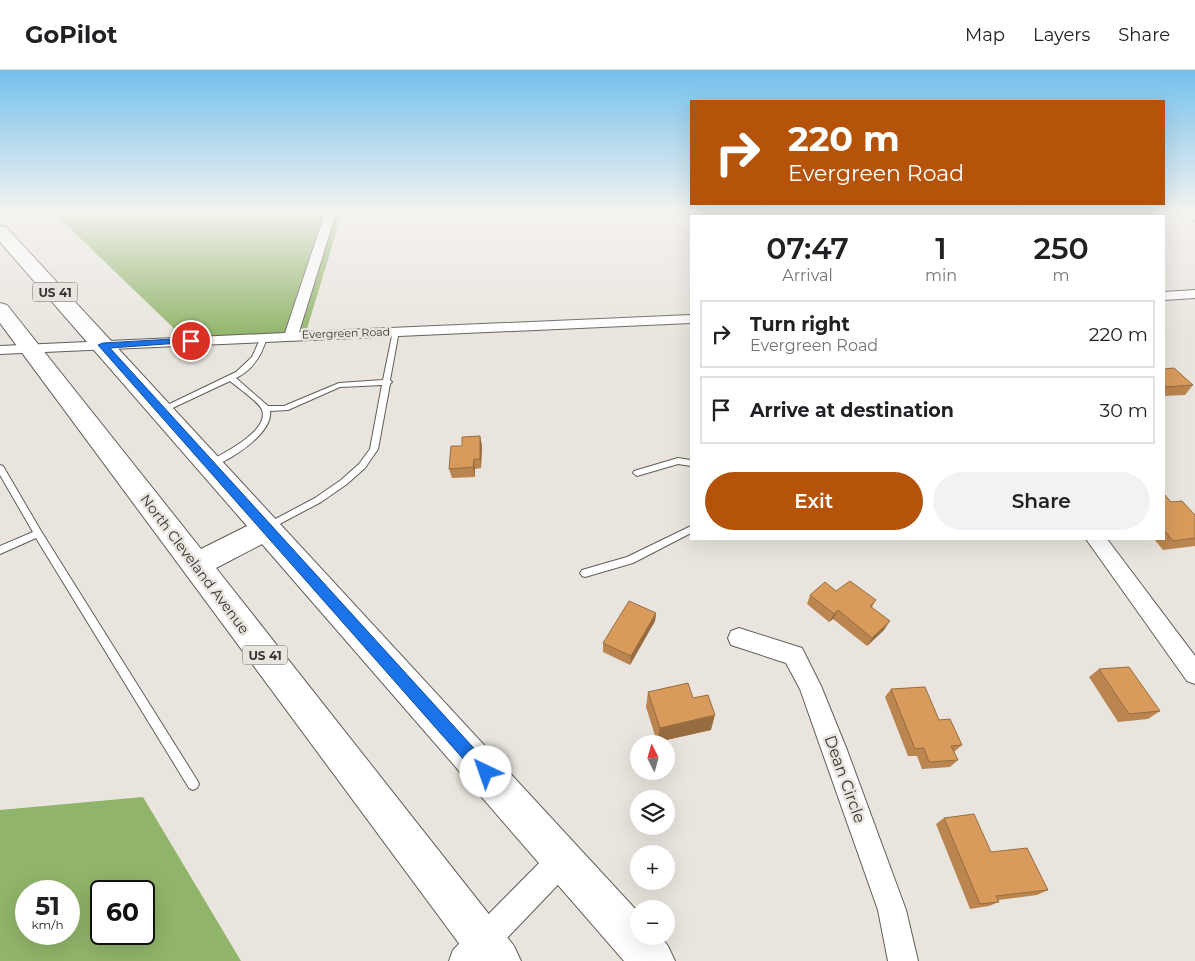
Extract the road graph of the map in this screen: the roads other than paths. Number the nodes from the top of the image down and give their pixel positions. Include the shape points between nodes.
1 (22, 255) edge
2 (318, 255) edge
3 (1195, 294) edge
4 (1165, 296) edge
5 (0, 309) edge
6 (690, 319) edge
7 (396, 331) junction
8 (291, 336) junction
9 (264, 337) junction
10 (103, 345) junction
11 (15, 349) edge
12 (231, 378) junction
13 (388, 382) junction
14 (266, 409) junction
15 (160, 410) junction
16 (690, 463) edge
17 (210, 465) junction
18 (0, 468) edge
19 (637, 473) dead end
20 (267, 528) junction
21 (690, 530) edge
22 (38, 533) junction
23 (1097, 540) edge
24 (0, 550) edge
25 (196, 565) junction
26 (585, 573) dead end
27 (739, 638) dead end
28 (1195, 674) edge
29 (192, 784) dead end
30 (563, 858) junction
31 (482, 954) edge
32 (652, 961) edge
33 (903, 961) edge

1 - 10 main road, US 41
2 - 8 street
3 - 4 street
5 - 11 main road, North Cleveland Avenue / US 41
6 - 7 street, Evergreen Road
7 - 8 street, Evergreen Road
7 - 13 lane
8 - 9 street, Evergreen Road
9 - 10 street, Evergreen Road
9 - 12 lane via 251,366
10 - 11 street, Evergreen Road
10 - 15 main road, US 41
11 - 25 main road, North Cleveland Avenue / US 41
12 - 14 lane
12 - 15 lane
13 - 14 lane via 338,384 285,408
13 - 20 lane via 374,449 362,466 318,500
14 - 17 lane via 267,418 262,429 244,446
15 - 17 main road, US 41
16 - 19 lane via 678,461
17 - 20 main road, US 41
18 - 22 lane
20 - 25 main road
20 - 30 main road, US 41
21 - 26 lane via 630,560
22 - 24 lane
22 - 29 lane
23 - 28 street
25 - 31 main road, North Cleveland Avenue / US 41
27 - 33 street, Dean Circle via 794,655 810,686 892,910
30 - 31 street
30 - 32 main road, US 41

